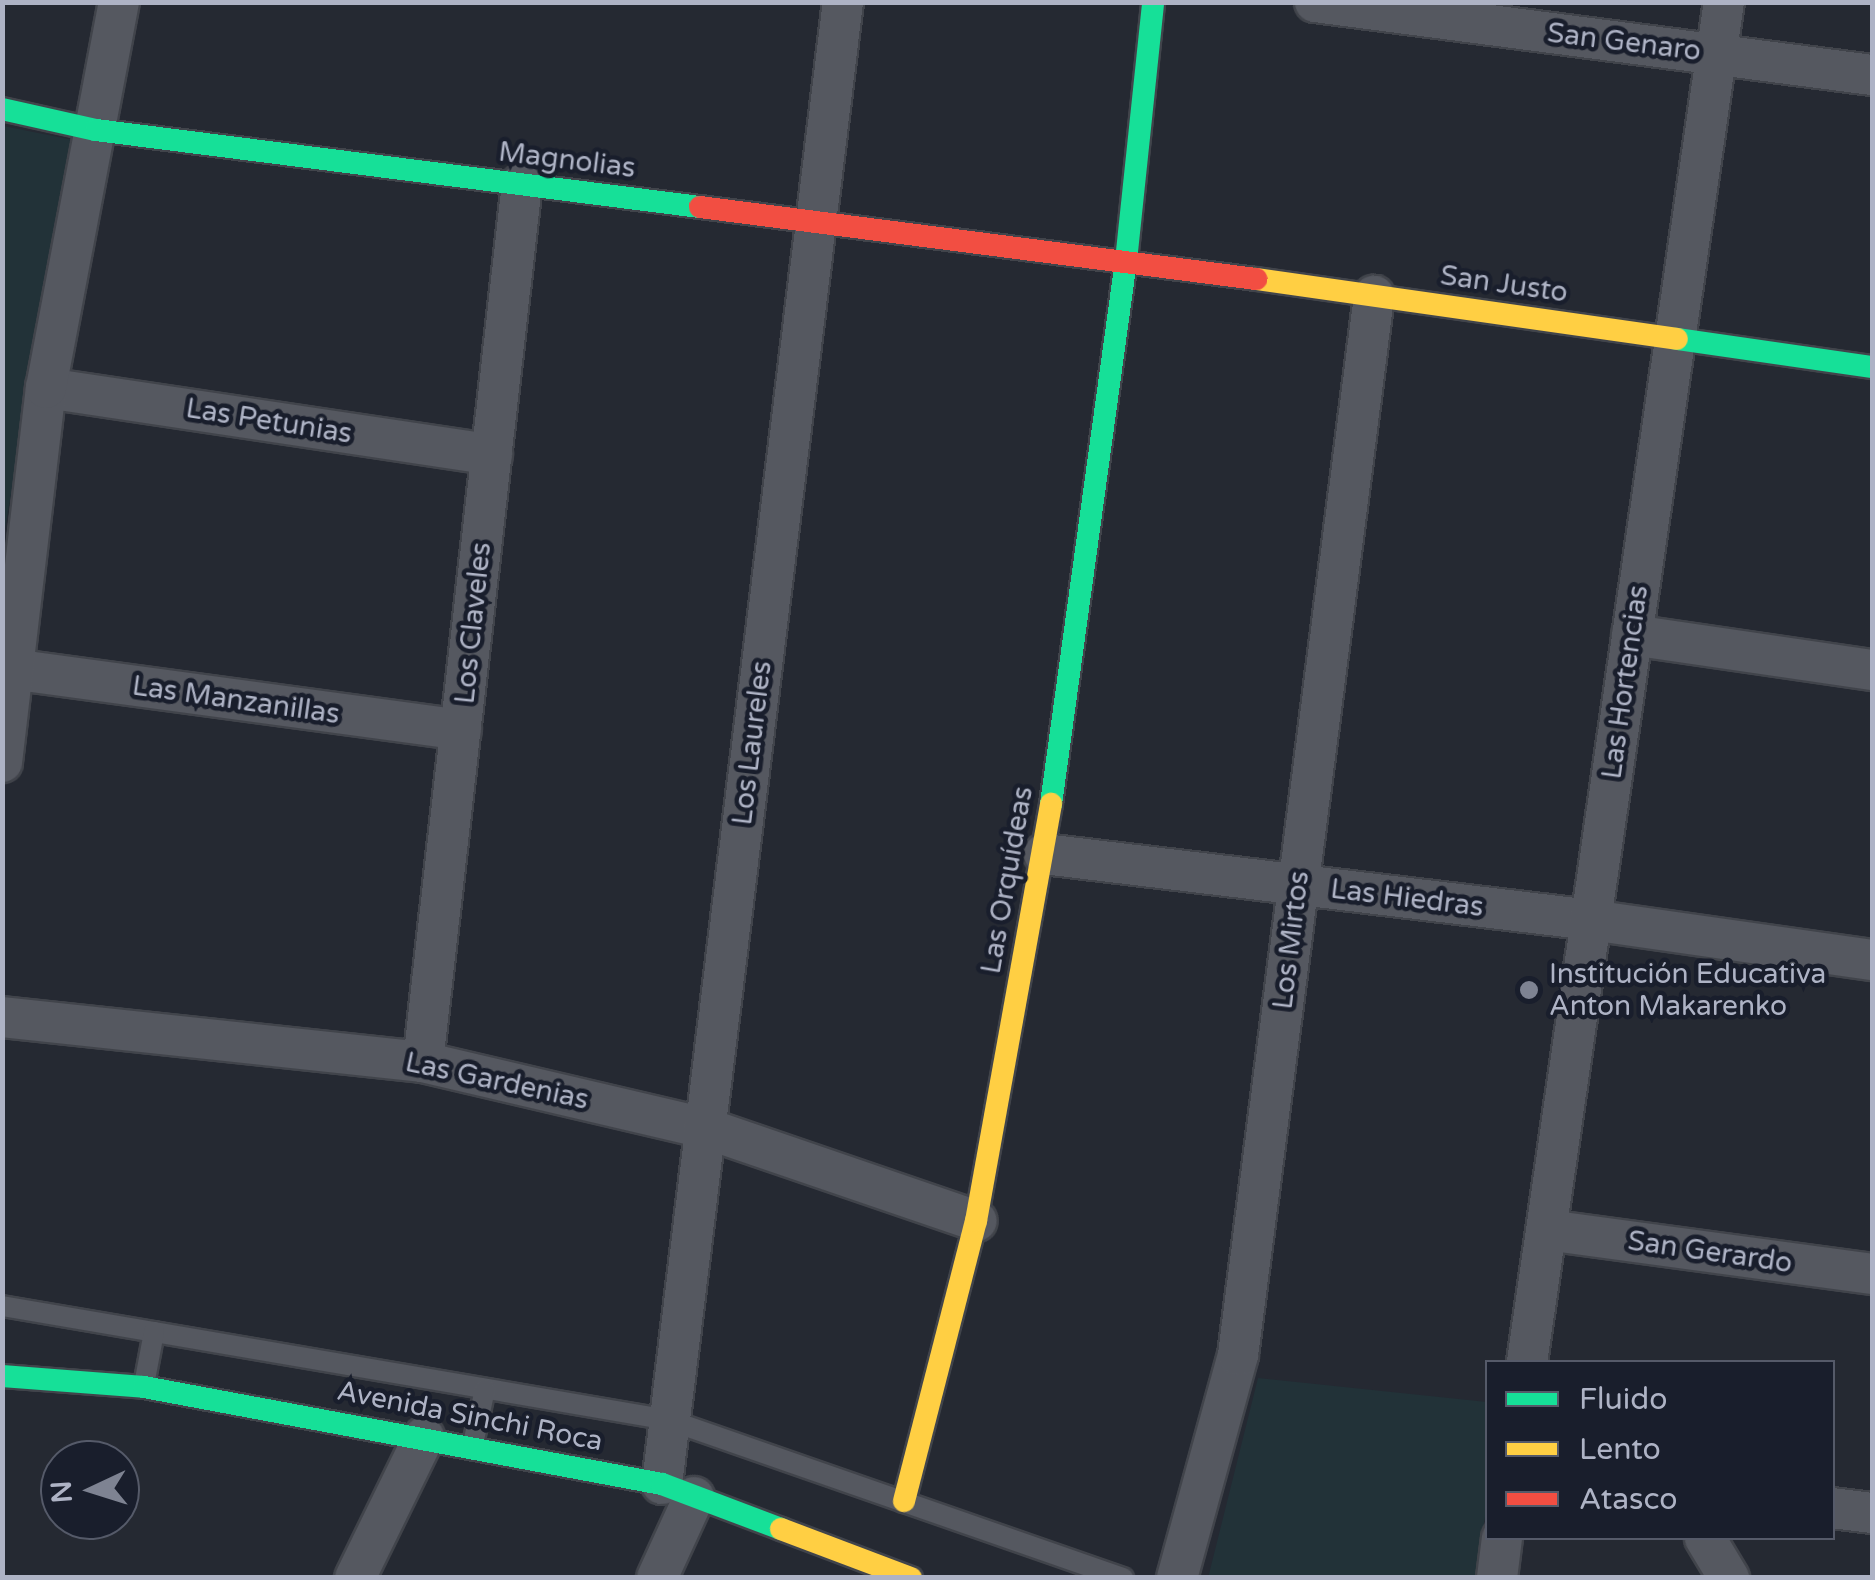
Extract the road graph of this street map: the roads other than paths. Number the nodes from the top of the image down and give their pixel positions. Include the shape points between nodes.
1 (120, 2) edge
2 (843, 2) edge
3 (1153, 2) edge
4 (1315, 2) edge
5 (1724, 2) edge
6 (1443, 11) edge
7 (1716, 54) junction
8 (1872, 75) edge
9 (2, 109) edge
10 (96, 130) junction
11 (522, 184) junction
12 (816, 222) junction
13 (1126, 261) junction
14 (1374, 296) junction
15 (1675, 339) junction
16 (1872, 367) edge
17 (46, 388) junction
18 (492, 455) junction
19 (1632, 635) junction
20 (11, 669) junction
21 (1872, 670) edge
22 (461, 730) junction
23 (2, 762) edge
24 (1044, 854) junction
25 (1298, 885) junction
26 (1592, 920) junction
27 (1872, 960) edge
28 (2, 1017) edge
29 (423, 1062) junction
30 (705, 1128) junction
31 (976, 1221) junction
32 (1546, 1230) junction
33 (1872, 1274) edge
34 (2, 1306) edge
35 (154, 1332) junction
36 (1528, 1360) edge
37 (2, 1376) edge
38 (144, 1387) junction
39 (485, 1389) junction
40 (669, 1420) junction
41 (424, 1436) junction
42 (473, 1446) junction
43 (678, 1491) junction
44 (904, 1501) junction
45 (1835, 1508) edge
46 (1872, 1513) edge
47 (1502, 1540) edge
48 (1706, 1540) edge
49 (355, 1578) edge
50 (657, 1578) edge
51 (912, 1578) edge
52 (1123, 1578) edge
53 (1177, 1578) edge
54 (1497, 1578) edge
55 (1729, 1578) edge

1 - 10 street
2 - 12 street, Los Laureles
3 - 13 street, Las Orquídeas
4 - 6 street, San Genaro
5 - 7 street, Las Hortencias
6 - 7 street, San Genaro
7 - 8 street, San Genaro
7 - 15 street, Las Hortencias
9 - 10 street, Magnolias
10 - 11 street, Magnolias
10 - 17 street
11 - 12 street, Magnolias
11 - 18 street, Los Claveles
12 - 13 street, Magnolias
12 - 30 street, Los Laureles
13 - 14 street, San Justo
13 - 24 street, Las Orquídeas
14 - 15 street, San Justo
14 - 25 street, Los Mirtos
15 - 16 street, San Justo
15 - 19 street, Las Hortencias
17 - 18 street, Las Petunias
17 - 20 street
18 - 22 street, Los Claveles
19 - 21 street
19 - 26 street, Las Hortencias
20 - 22 street, Las Manzanillas
20 - 23 street
22 - 29 street, Los Claveles
24 - 25 street, Las Hiedras
24 - 31 street, Las Orquídeas
25 - 26 street, Las Hiedras
25 - 53 street, Los Mirtos via 1238,1355
26 - 27 street, Las Hiedras
26 - 32 street, Las Hortencias
28 - 29 street, Las Gardenias
29 - 30 street, Las Gardenias
30 - 31 street, Las Gardenias
30 - 40 street, Los Laureles
31 - 44 street, Las Orquídeas
32 - 33 street, San Gerardo
32 - 36 street, Las Hortencias
34 - 35 lane
35 - 38 lane
35 - 39 lane
37 - 38 street, Avenida Sinchi Roca
38 - 41 street, Avenida Sinchi Roca
39 - 40 lane
39 - 42 lane
40 - 43 street, Los Laureles
40 - 44 lane
41 - 42 street, Avenida Sinchi Roca
41 - 49 street
42 - 43 street, Avenida Sinchi Roca
43 - 50 street, Los Laureles
43 - 51 street, Avenida Sinchi Roca
44 - 52 lane
45 - 46 street
47 - 54 street
48 - 55 street

